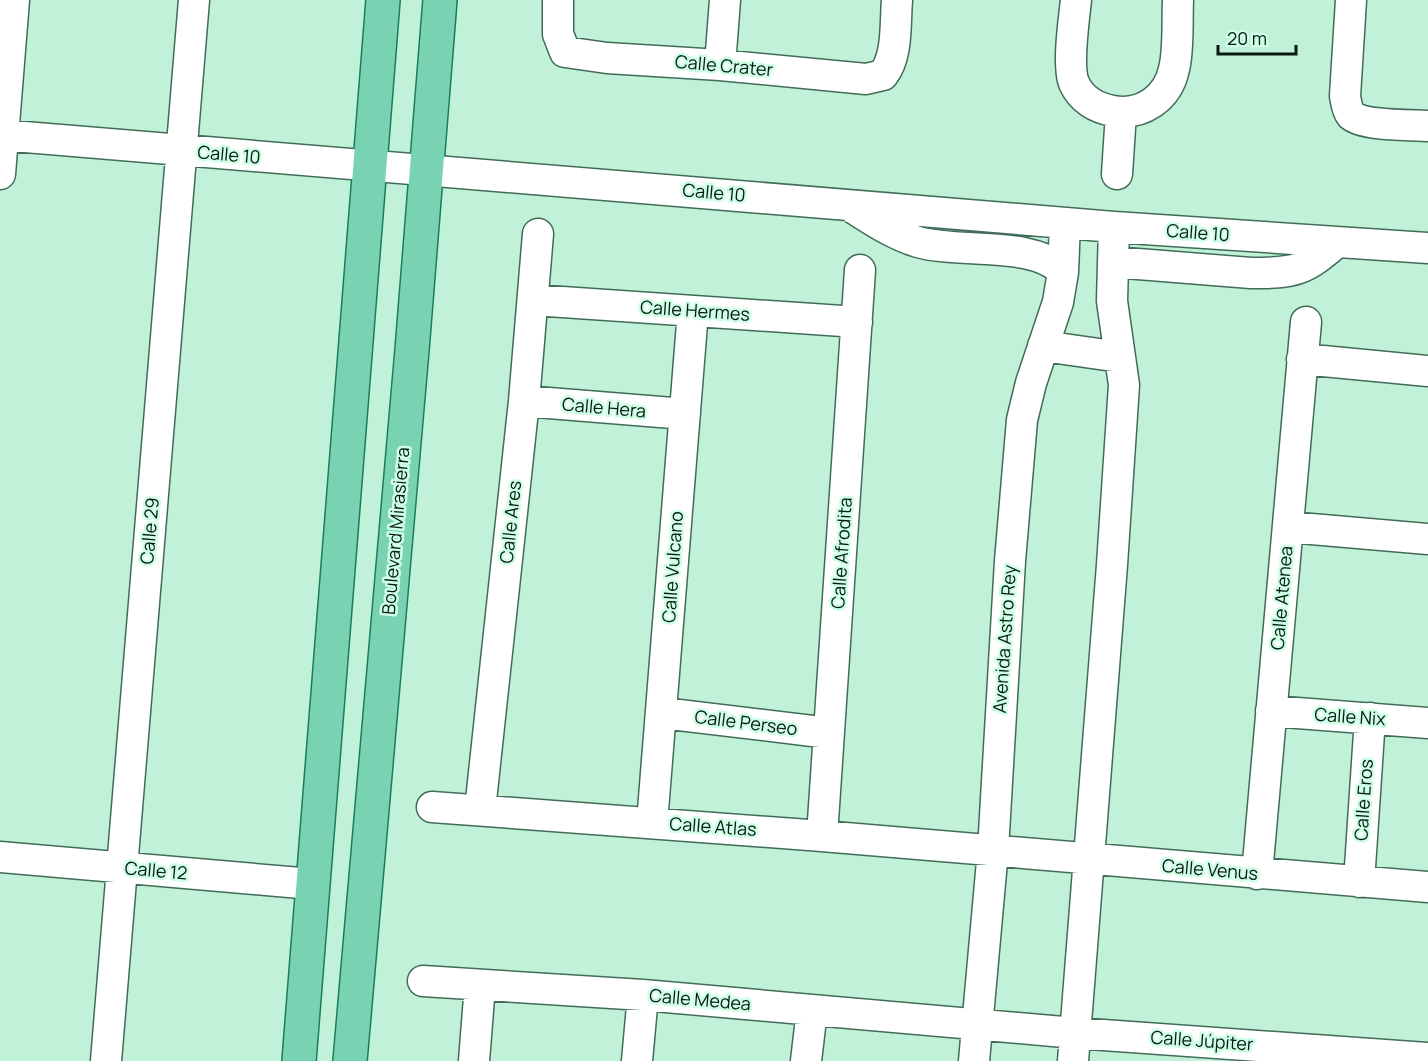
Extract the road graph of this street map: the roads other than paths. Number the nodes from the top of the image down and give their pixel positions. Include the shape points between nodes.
1 (14, 0) edge
2 (194, 0) edge
3 (383, 0) edge
4 (440, 0) edge
5 (558, 0) edge
6 (725, 0) edge
7 (897, 0) edge
8 (1076, 0) edge
9 (1179, 0) edge
10 (1351, 0) edge
11 (720, 65) junction
12 (1121, 112) junction
13 (1428, 126) edge
14 (2, 136) edge
15 (182, 151) junction
16 (370, 166) junction
17 (427, 170) junction
18 (0, 174) edge
19 (1117, 174) dead end
20 (848, 204) junction
21 (1065, 223) junction
22 (1114, 227) junction
23 (538, 234) dead end
24 (1337, 242) junction
25 (1428, 248) edge
26 (1113, 262) junction
27 (860, 270) dead end
28 (1063, 272) junction
29 (533, 300) junction
30 (693, 311) junction
31 (857, 322) junction
32 (1306, 322) dead end
33 (1043, 346) junction
34 (1120, 357) junction
35 (1302, 359) junction
36 (1428, 371) edge
37 (524, 401) junction
38 (685, 414) junction
39 (1288, 527) junction
40 (1428, 539) edge
41 (1271, 711) junction
42 (662, 713) junction
43 (1370, 718) junction
44 (1428, 723) edge
45 (829, 733) junction
46 (432, 807) dead end
47 (480, 810) junction
48 (652, 823) junction
49 (822, 836) junction
50 (993, 850) junction
51 (0, 857) edge
52 (1089, 860) junction
53 (122, 868) junction
54 (1257, 874) junction
55 (1359, 882) junction
56 (312, 884) junction
57 (1428, 887) edge
58 (423, 981) dead end
59 (480, 985) junction
60 (643, 995) junction
61 (812, 1010) junction
62 (977, 1024) junction
63 (1074, 1047) edge
64 (1244, 1052) edge
65 (1350, 1056) edge
66 (1428, 1058) edge
67 (106, 1061) edge
68 (299, 1061) edge
69 (350, 1061) edge
70 (474, 1061) edge
71 (637, 1061) edge
72 (806, 1061) edge
73 (974, 1061) edge

1 - 14 street
2 - 15 street, Calle 29
3 - 16 main road
4 - 17 main road, Boulevard Mirasierra
5 - 11 street, Calle Crater via 558,34 565,52
6 - 11 street
7 - 11 street, Calle Crater via 891,62 884,75 866,79
8 - 12 street via 1073,82 1100,109
9 - 12 street via 1174,69 1167,88 1140,111
10 - 13 street via 1347,108 1362,120
12 - 19 street
14 - 15 street, Calle 10
14 - 18 street
15 - 16 street, Calle 10
15 - 53 street, Calle 29
16 - 17 street, Calle 10
16 - 56 main road
17 - 20 street, Calle 10
17 - 69 main road, Boulevard Mirasierra
20 - 21 street, Calle 10
20 - 28 street via 880,225 918,242 1036,255
21 - 22 street, Calle 10
21 - 28 street, Avenida Astro Rey
22 - 24 street, Calle 10
22 - 26 street
23 - 29 street, Calle Ares
24 - 25 street, Calle 10
24 - 26 street via 1306,267 1274,273
26 - 34 street via 1112,301
27 - 31 street, Calle Afrodita
28 - 33 street, Avenida Astro Rey via 1058,302
29 - 30 street, Calle Hermes
29 - 37 street, Calle Ares
30 - 31 street, Calle Hermes
30 - 38 street, Calle Vulcano
31 - 45 street, Calle Afrodita
32 - 35 street, Calle Atenea
33 - 34 street
33 - 50 street, Avenida Astro Rey via 1022,420
34 - 52 street via 1124,385
35 - 36 street
35 - 39 street, Calle Atenea
37 - 38 street, Calle Hera
37 - 47 street, Calle Ares
38 - 42 street, Calle Vulcano
39 - 40 street
39 - 41 street, Calle Atenea
41 - 43 street, Calle Nix
41 - 54 street, Calle Atenea
42 - 45 street, Calle Perseo
42 - 48 street, Calle Vulcano
43 - 44 street, Calle Nix
43 - 55 street, Calle Eros
45 - 49 street, Calle Afrodita
46 - 47 street, Calle Atlas
47 - 48 street, Calle Atlas
48 - 49 street, Calle Atlas
49 - 50 street, Calle Atlas
50 - 52 street, Calle Venus
50 - 62 street, Avenida Astro Rey
51 - 53 street, Calle 12
52 - 54 street, Calle Venus
52 - 63 street
53 - 56 street, Calle 12
53 - 67 street, Calle 29
54 - 55 street, Calle Venus
55 - 57 street, Calle Venus
56 - 68 main road
58 - 59 street, Calle Medea
59 - 60 street, Calle Medea
59 - 70 street
60 - 61 street, Calle Medea
60 - 71 street
61 - 62 street, Calle Medea
61 - 72 street
62 - 63 street, Calle Júpiter
62 - 73 street, Avenida Astro Rey
63 - 64 street, Calle Júpiter
64 - 65 street, Calle Júpiter
65 - 66 street, Calle Júpiter

